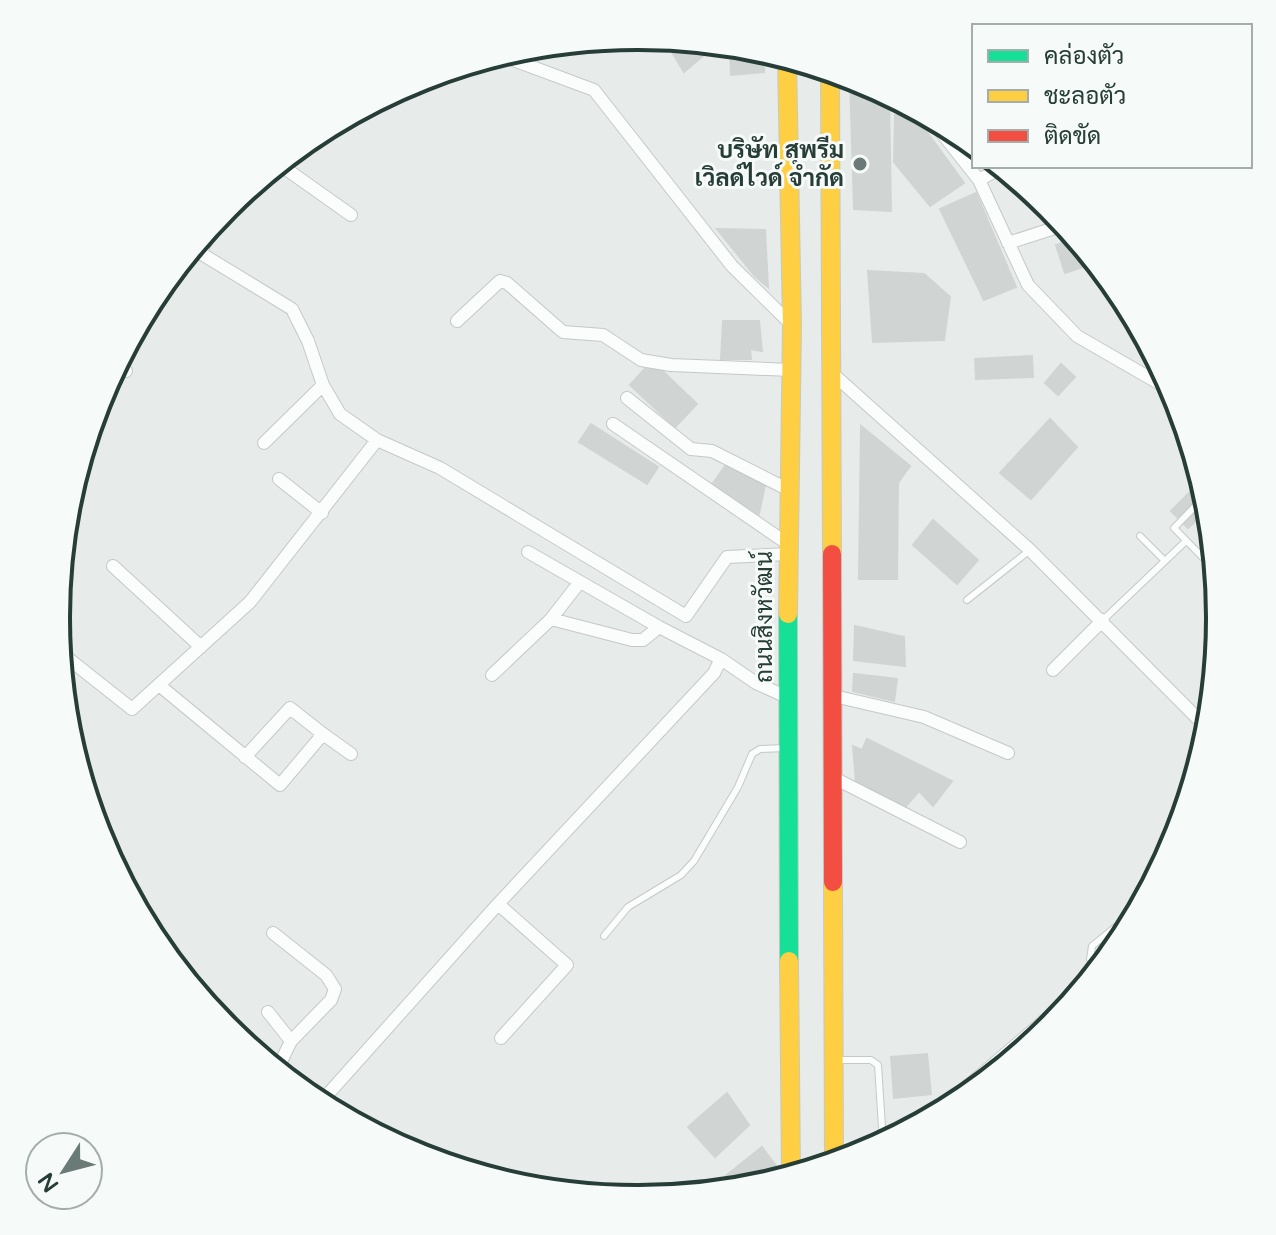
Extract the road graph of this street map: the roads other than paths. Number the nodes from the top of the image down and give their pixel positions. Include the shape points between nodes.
1 (520, 63) edge
2 (787, 70) edge
3 (830, 84) edge
4 (951, 145) edge
5 (288, 171) edge
6 (991, 173) edge
7 (979, 180) junction
8 (351, 215) dead end
9 (1052, 229) edge
10 (1008, 243) junction
11 (202, 255) edge
12 (457, 321) dead end
13 (792, 325) junction
14 (791, 370) junction
15 (833, 374) junction
16 (1153, 380) edge
17 (323, 385) junction
18 (627, 398) dead end
19 (613, 424) dead end
20 (377, 440) junction
21 (264, 443) dead end
22 (279, 479) dead end
23 (789, 490) junction
24 (1195, 506) edge
25 (322, 513) junction
26 (1140, 536) dead end
27 (1186, 541) junction
28 (788, 549) junction
29 (1030, 550) junction
30 (528, 552) dead end
31 (1202, 557) edge
32 (1165, 561) junction
33 (113, 566) dead end
34 (579, 583) junction
35 (967, 600) dead end
36 (551, 619) junction
37 (1103, 620) junction
38 (659, 627) junction
39 (201, 647) junction
40 (721, 659) junction
41 (73, 662) edge
42 (1053, 670) dead end
43 (492, 675) dead end
44 (159, 685) junction
45 (834, 696) junction
46 (787, 697) junction
47 (1197, 717) edge
48 (323, 734) junction
49 (788, 747) junction
50 (1008, 753) dead end
51 (351, 754) dead end
52 (245, 757) junction
53 (834, 778) junction
54 (960, 842) dead end
55 (498, 904) junction
56 (1112, 930) edge
57 (273, 933) dead end
58 (604, 936) dead end
59 (1090, 960) edge
60 (268, 1012) dead end
61 (501, 1038) dead end
62 (291, 1041) junction
63 (282, 1059) edge
64 (834, 1060) junction
65 (329, 1093) edge
66 (882, 1129) edge
67 (834, 1150) edge
68 (791, 1164) edge

1 - 13 street via 594,90 732,266
2 - 13 main road, ถนนสิงหวัฒน์
3 - 15 main road
4 - 7 street
5 - 8 street
6 - 7 street
7 - 10 street
9 - 10 street
10 - 16 street via 1028,285 1077,336
11 - 17 street via 292,309
12 - 14 street via 500,281 563,332 603,335 641,360
13 - 14 main road, ถนนสิงหวัฒน์
14 - 23 main road, ถนนสิงหวัฒน์
15 - 29 street
15 - 45 main road
17 - 20 street via 340,414
17 - 21 street
18 - 23 street via 691,449 712,451
19 - 28 street
20 - 25 street
20 - 28 street via 440,468 686,616 727,557
22 - 25 street
23 - 28 main road, ถนนสิงหวัฒน์
24 - 27 lane via 1174,528
25 - 39 street via 250,602
26 - 32 lane
27 - 31 lane
27 - 32 lane
28 - 46 main road, ถนนสิงหวัฒน์
29 - 35 lane
29 - 37 street
30 - 34 street
32 - 37 lane
33 - 39 street
34 - 36 street
34 - 38 street
36 - 38 street via 632,640 643,640
36 - 43 street
37 - 42 street
37 - 47 street
38 - 40 street
39 - 44 street
40 - 46 street
40 - 55 street via 714,673
41 - 44 street via 132,709
44 - 52 street
45 - 50 street via 924,717
45 - 53 main road
46 - 49 main road, ถนนสิงหวัฒน์
48 - 51 street
48 - 52 street via 290,708
48 - 52 street via 280,785
49 - 58 lane via 752,754 694,861 681,875 628,907
49 - 68 main road, ถนนสิงหวัฒน์
53 - 54 street
53 - 64 main road
55 - 61 street via 567,965
55 - 65 street
56 - 59 lane via 1092,946
57 - 62 street via 326,975 335,989 331,1000
60 - 62 street
62 - 63 street
64 - 66 lane via 871,1060 878,1065
64 - 67 main road

